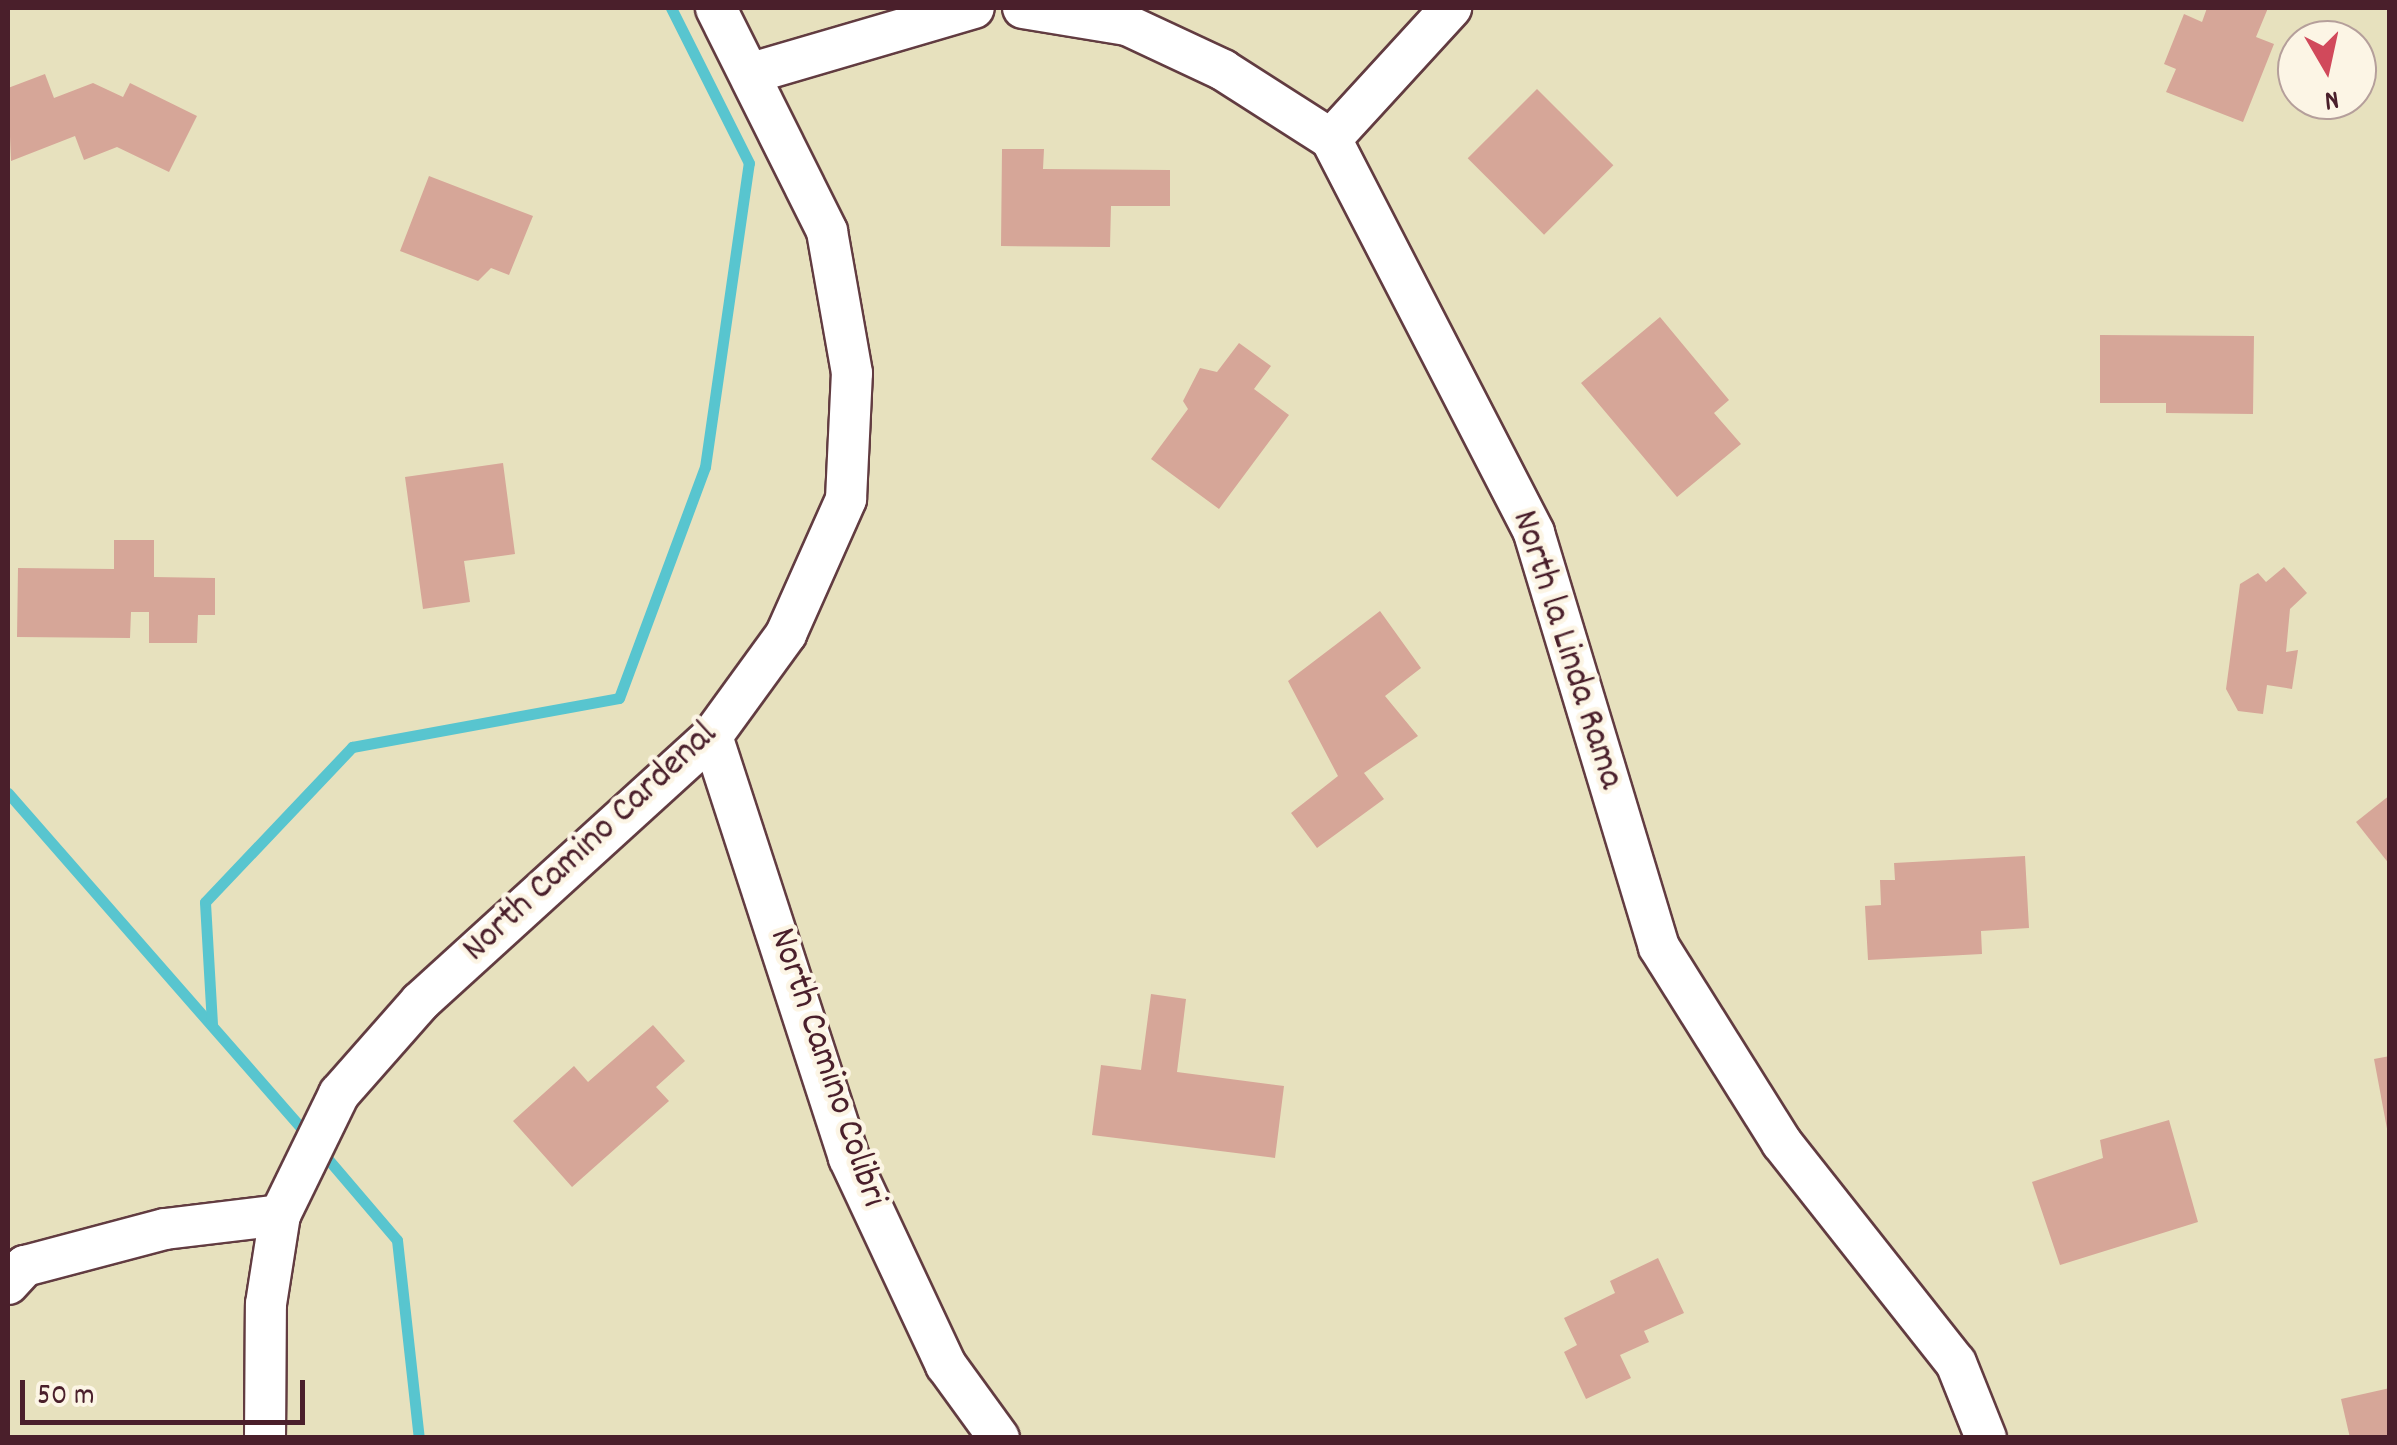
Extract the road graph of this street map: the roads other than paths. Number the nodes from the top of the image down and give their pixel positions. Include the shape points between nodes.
1 (716, 8) edge
2 (974, 8) edge
3 (1023, 8) edge
4 (1450, 8) edge
5 (752, 73) junction
6 (1331, 138) junction
7 (712, 736) junction
8 (280, 1215) junction
9 (8, 1284) edge
10 (265, 1438) edge
11 (999, 1438) edge
12 (1986, 1438) edge

1 - 5 street, North Camino Cardenal
2 - 5 street
3 - 6 street via 1127,25 1223,70
4 - 6 street
5 - 7 street, North Camino Cardenal via 827,230 852,374 846,500 786,634
6 - 12 street, North la Linda Rama via 1534,534 1659,947 1782,1143 1956,1362
7 - 8 street, North Camino Cardenal via 420,1002 339,1094
7 - 11 street, North Camino Colibri via 849,1158 946,1365
8 - 9 street via 165,1229 25,1266
8 - 10 street, North Camino Cardenal via 266,1304

